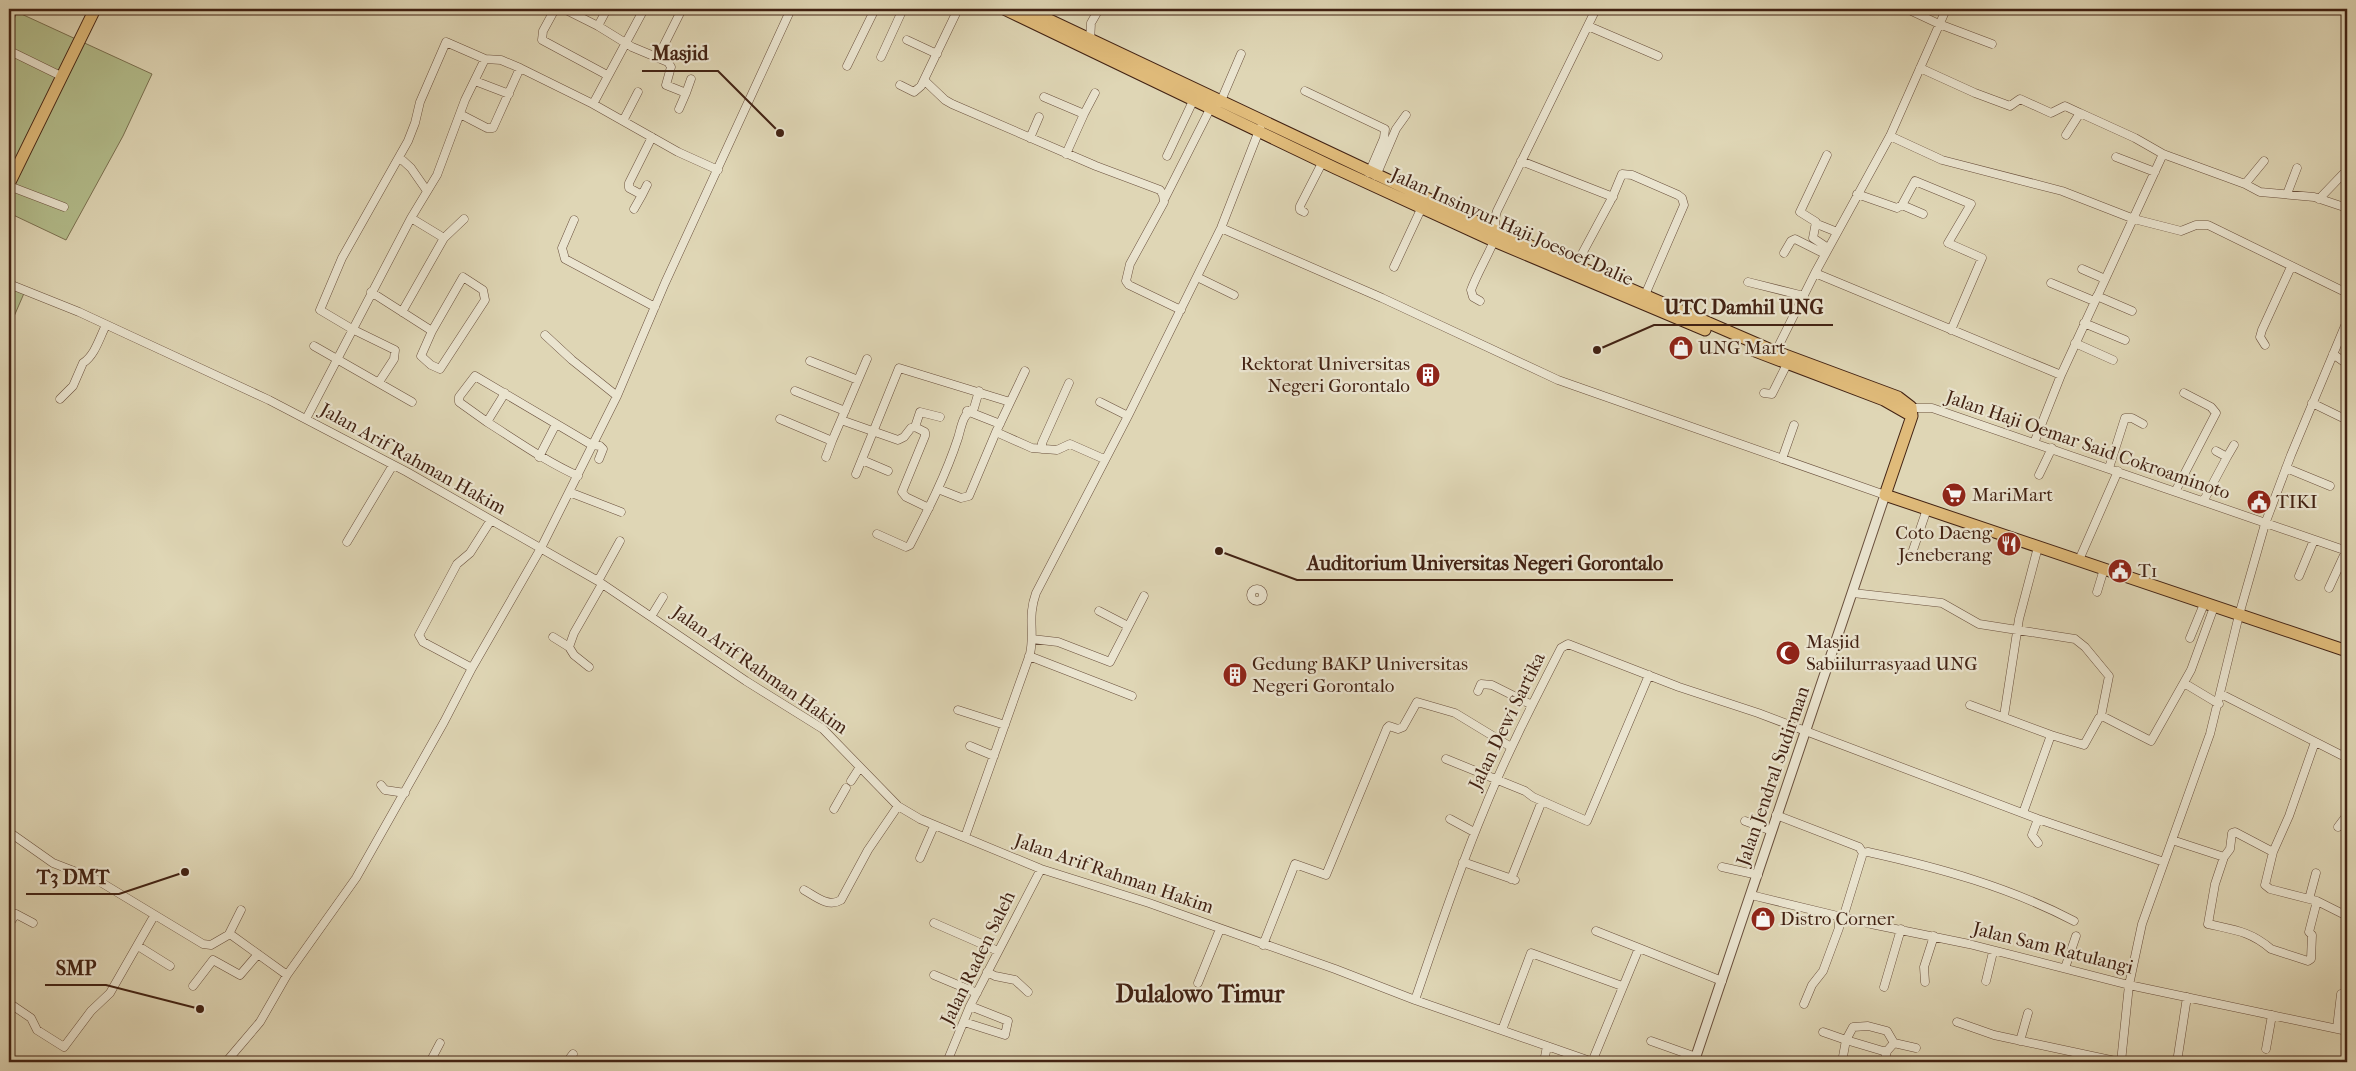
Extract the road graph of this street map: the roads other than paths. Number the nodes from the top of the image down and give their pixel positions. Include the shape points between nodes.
1 (95, 9) edge
2 (555, 9) edge
3 (607, 9) edge
4 (644, 9) edge
5 (682, 9) edge
6 (792, 9) edge
7 (875, 9) edge
8 (903, 9) edge
9 (958, 9) edge
10 (1004, 9) edge
11 (1026, 9) edge
12 (1099, 9) edge
13 (1907, 9) edge
14 (569, 10) edge
15 (1593, 10) edge
16 (1944, 14) dead end
17 (1939, 24) junction
18 (598, 26) junction
19 (1588, 26) junction
20 (907, 40) dead end
21 (625, 42) junction
22 (1992, 44) dead end
23 (1090, 45) junction
24 (14, 53) dead end
25 (937, 54) junction
26 (1241, 54) dead end
27 (658, 56) junction
28 (1658, 56) dead end
29 (881, 57) dead end
30 (485, 59) junction
31 (847, 66) dead end
32 (520, 68) junction
33 (1920, 68) junction
34 (607, 75) junction
35 (60, 76) junction
36 (692, 78) dead end
37 (475, 81) junction
38 (925, 81) junction
39 (900, 85) dead end
40 (1305, 91) dead end
41 (638, 92) dead end
42 (686, 93) junction
43 (1096, 93) dead end
44 (509, 94) junction
45 (1044, 97) dead end
46 (1193, 101) junction
47 (1220, 103) junction
48 (593, 104) junction
49 (679, 109) dead end
50 (1210, 109) junction
51 (2080, 113) junction
52 (460, 114) junction
53 (1084, 114) junction
54 (1406, 115) dead end
55 (1039, 117) dead end
56 (623, 121) junction
57 (1260, 127) junction
58 (2066, 134) dead end
59 (1890, 136) junction
60 (652, 137) junction
61 (1030, 138) junction
62 (1066, 154) junction
63 (2163, 154) junction
64 (1827, 155) dead end
65 (1167, 156) dead end
66 (399, 157) junction
67 (2116, 157) dead end
68 (1521, 161) junction
69 (2264, 161) dead end
70 (1322, 163) junction
71 (2297, 168) dead end
72 (718, 170) junction
73 (2155, 172) junction
74 (1373, 174) junction
75 (2344, 174) dead end
76 (2245, 184) junction
77 (9, 185) edge
78 (647, 185) dead end
79 (428, 191) junction
80 (1857, 194) junction
81 (2287, 194) junction
82 (642, 195) junction
83 (1613, 197) junction
84 (1165, 198) junction
85 (2319, 199) junction
86 (1902, 205) junction
87 (64, 207) dead end
88 (1422, 207) junction
89 (2347, 208) edge
90 (634, 209) dead end
91 (1304, 212) dead end
92 (1923, 214) dead end
93 (410, 218) junction
94 (464, 219) dead end
95 (2134, 219) junction
96 (574, 220) dead end
97 (1816, 224) junction
98 (1221, 228) junction
99 (1837, 232) junction
100 (1494, 236) junction
101 (444, 238) junction
102 (1827, 251) junction
103 (1784, 254) dead end
104 (1576, 265) junction
105 (1394, 267) dead end
106 (2292, 267) junction
107 (2082, 269) dead end
108 (1815, 273) junction
109 (1197, 277) junction
110 (2105, 279) junction
111 (1748, 282) dead end
112 (2050, 283) dead end
113 (9, 284) edge
114 (371, 292) junction
115 (2347, 293) edge
116 (1234, 295) dead end
117 (1645, 295) junction
118 (1804, 296) junction
119 (2095, 298) junction
120 (1480, 301) dead end
121 (655, 307) junction
122 (1181, 310) junction
123 (402, 312) junction
124 (2132, 312) dead end
125 (2347, 321) edge
126 (2084, 323) junction
127 (106, 325) junction
128 (352, 329) junction
129 (1951, 330) junction
130 (432, 331) junction
131 (545, 335) dead end
132 (2125, 340) dead end
133 (2075, 343) junction
134 (2265, 345) dead end
135 (314, 346) dead end
136 (1771, 352) junction
137 (2333, 354) junction
138 (337, 359) junction
139 (867, 359) dead end
140 (2114, 360) dead end
141 (810, 361) dead end
142 (73, 362) dead end
143 (83, 363) junction
144 (1787, 364) junction
145 (2347, 364) edge
146 (1025, 371) dead end
147 (2061, 375) junction
148 (858, 380) junction
149 (379, 382) junction
150 (1070, 383) dead end
151 (795, 391) dead end
152 (979, 391) junction
153 (505, 393) junction
154 (1764, 393) dead end
155 (2184, 393) dead end
156 (617, 396) junction
157 (60, 399) dead end
158 (412, 402) dead end
159 (1010, 402) junction
160 (1100, 402) dead end
161 (2312, 403) junction
162 (845, 411) junction
163 (968, 411) junction
164 (1909, 411) junction
165 (1128, 416) junction
166 (940, 417) dead end
167 (306, 419) junction
168 (780, 419) dead end
169 (841, 420) junction
170 (2347, 420) edge
171 (487, 422) junction
172 (556, 424) junction
173 (2143, 424) dead end
174 (1794, 425) dead end
175 (915, 427) junction
176 (998, 428) junction
177 (874, 431) junction
178 (832, 441) junction
179 (2034, 443) junction
180 (592, 445) junction
181 (2234, 445) dead end
182 (2052, 448) junction
183 (1042, 449) junction
184 (2216, 451) dead end
185 (539, 457) junction
186 (826, 457) dead end
187 (2227, 457) junction
188 (1782, 459) junction
189 (599, 460) dead end
190 (862, 460) junction
191 (1104, 460) junction
192 (393, 465) junction
193 (2109, 468) junction
194 (2286, 468) junction
195 (888, 471) dead end
196 (2118, 471) junction
197 (856, 474) dead end
198 (2039, 474) dead end
199 (578, 476) junction
200 (2330, 486) dead end
201 (938, 489) junction
202 (2176, 490) junction
203 (570, 492) junction
204 (1885, 495) junction
205 (2204, 500) junction
206 (929, 508) junction
207 (1926, 509) junction
208 (621, 512) dead end
209 (491, 520) junction
210 (2265, 524) junction
211 (877, 534) dead end
212 (2314, 540) junction
213 (620, 541) dead end
214 (348, 542) dead end
215 (2038, 547) junction
216 (541, 548) junction
217 (1913, 550) dead end
218 (2346, 551) edge
219 (2079, 560) junction
220 (2104, 569) junction
221 (2299, 576) dead end
222 (600, 583) junction
223 (2329, 588) dead end
224 (2097, 592) dead end
225 (1853, 593) junction
226 (1144, 596) dead end
227 (663, 597) dead end
228 (2209, 605) junction
229 (1099, 611) dead end
230 (652, 615) junction
231 (2239, 615) junction
232 (1128, 626) junction
233 (2018, 631) junction
234 (553, 637) dead end
235 (2190, 638) dead end
236 (1032, 639) junction
237 (569, 646) junction
238 (2347, 651) edge
239 (1030, 656) junction
240 (590, 667) dead end
241 (472, 668) junction
242 (1649, 675) junction
243 (2184, 683) junction
244 (1478, 691) dead end
245 (2221, 694) junction
246 (1132, 696) dead end
247 (2219, 704) junction
248 (1532, 705) junction
249 (1970, 705) dead end
250 (958, 710) dead end
251 (2004, 716) junction
252 (2101, 716) junction
253 (1006, 725) junction
254 (1806, 733) junction
255 (2051, 735) junction
256 (2315, 742) junction
257 (970, 746) dead end
258 (1511, 747) junction
259 (994, 756) junction
260 (2347, 758) edge
261 (1446, 759) dead end
262 (860, 767) junction
263 (1496, 780) junction
264 (381, 785) dead end
265 (405, 792) junction
266 (1542, 801) junction
267 (898, 806) junction
268 (834, 809) dead end
269 (2023, 813) junction
270 (2347, 815) edge
271 (1776, 816) junction
272 (1450, 819) dead end
273 (2038, 819) junction
274 (1745, 821) dead end
275 (934, 826) junction
276 (2338, 827) dead end
277 (1772, 831) junction
278 (9, 832) edge
279 (1474, 832) junction
280 (965, 837) junction
281 (2172, 840) junction
282 (2038, 843) dead end
283 (2274, 852) junction
284 (1863, 853) junction
285 (2224, 857) junction
286 (920, 858) dead end
287 (1463, 862) junction
288 (2164, 862) junction
289 (1722, 867) dead end
290 (1041, 869) junction
291 (2316, 873) dead end
292 (1758, 875) junction
293 (804, 890) dead end
294 (1751, 895) junction
295 (2308, 899) junction
296 (2317, 901) junction
297 (242, 910) dead end
298 (154, 916) junction
299 (2347, 916) edge
300 (1841, 917) junction
301 (2074, 921) dead end
302 (33, 923) dead end
303 (934, 923) dead end
304 (9, 924) edge
305 (1220, 929) junction
306 (1901, 929) junction
307 (1596, 931) dead end
308 (228, 934) junction
309 (1934, 936) junction
310 (2076, 936) dead end
311 (1263, 945) junction
312 (138, 946) junction
313 (1639, 948) junction
314 (998, 951) junction
315 (1993, 952) junction
316 (258, 954) junction
317 (170, 966) dead end
318 (2065, 968) junction
319 (987, 972) junction
320 (287, 975) junction
321 (934, 975) dead end
322 (1722, 981) junction
323 (1986, 981) dead end
324 (1925, 982) dead end
325 (1198, 983) dead end
326 (2129, 985) junction
327 (193, 986) dead end
328 (1622, 986) junction
329 (1884, 987) dead end
330 (1028, 992) dead end
331 (977, 993) junction
332 (2341, 994) dead end
333 (2188, 997) junction
334 (1415, 1000) junction
335 (9, 1003) edge
336 (1804, 1004) dead end
337 (970, 1006) junction
338 (2028, 1013) dead end
339 (2272, 1016) junction
340 (964, 1022) junction
341 (1957, 1022) dead end
342 (2336, 1028) junction
343 (1502, 1030) junction
344 (2347, 1031) edge
345 (1823, 1032) dead end
346 (1846, 1040) junction
347 (1651, 1041) dead end
348 (2020, 1041) junction
349 (440, 1042) dead end
350 (1894, 1043) junction
351 (1547, 1046) junction
352 (1916, 1048) dead end
353 (2266, 1049) dead end
354 (1887, 1051) junction
355 (573, 1054) dead end
356 (228, 1060) edge
357 (1695, 1060) edge
358 (239, 1062) edge
359 (430, 1062) edge
360 (567, 1062) edge
361 (947, 1062) edge
362 (1544, 1062) edge
363 (1592, 1062) edge
364 (1842, 1062) edge
365 (1884, 1062) edge
366 (2121, 1062) edge
367 (2177, 1062) edge

1 - 35 main road
2 - 34 street via 542,40
3 - 18 street
4 - 21 street
5 - 27 street
6 - 72 street
7 - 31 street
8 - 29 street
9 - 25 street
10 - 23 main road, Jalan Insinyur Haji Joesoef Dalie
11 - 23 main road, Jalan Insinyur Haji Joesoef Dalie
12 - 23 street via 1091,22
13 - 17 street
14 - 18 street
15 - 19 street
16 - 17 street
17 - 22 street
17 - 33 street
18 - 21 street
19 - 28 street
19 - 68 street
20 - 25 street
21 - 27 street
21 - 34 street
23 - 46 main road, Jalan Insinyur Haji Joesoef Dalie
23 - 47 main road, Jalan Insinyur Haji Joesoef Dalie
24 - 35 street
25 - 38 street
26 - 47 street
27 - 42 street via 670,65 666,85
30 - 32 street via 501,60
30 - 37 street
30 - 66 street via 446,42
32 - 44 street
32 - 48 street
33 - 51 street via 2010,106 2020,99 2051,113 2065,106
33 - 59 street
34 - 48 street
35 - 77 main road
36 - 42 street
37 - 44 street
37 - 52 street
38 - 39 street via 917,92 910,92
38 - 61 street via 952,104
40 - 74 street via 1385,129
41 - 56 street
42 - 49 street
43 - 53 street
44 - 52 street via 493,128
45 - 53 street
46 - 50 main road, Jalan Insinyur Haji Joesoef Dalie
46 - 65 street
47 - 57 main road, Jalan Insinyur Haji Joesoef Dalie
48 - 56 street
50 - 57 main road, Jalan Insinyur Haji Joesoef Dalie
50 - 84 street
51 - 58 street
51 - 63 street
52 - 79 street
53 - 62 street
54 - 74 street
55 - 61 street
56 - 60 street
57 - 70 main road, Jalan Insinyur Haji Joesoef Dalie
57 - 74 main road, Jalan Insinyur Haji Joesoef Dalie
57 - 98 street
59 - 80 street
59 - 95 street via 1942,160 2062,191
60 - 72 street
60 - 82 street via 629,186
61 - 62 street
62 - 84 street via 1160,190
63 - 73 street
63 - 76 street
64 - 97 street via 1800,209
66 - 79 street
66 - 128 street via 342,258 320,308 322,313
67 - 73 street
68 - 83 street
68 - 100 street via 1497,211
69 - 76 street
70 - 88 main road, Jalan Insinyur Haji Joesoef Dalie
70 - 91 street via 1300,206
71 - 81 street
72 - 121 street
73 - 95 street
74 - 100 main road, Jalan Insinyur Haji Joesoef Dalie
75 - 85 street
76 - 81 street via 2260,192
77 - 87 street
78 - 82 street
79 - 93 street
80 - 86 street via 1897,208
80 - 99 street
81 - 85 street
82 - 90 street
83 - 104 street
83 - 117 street via 1622,174 1626,173 1678,195 1684,202 1684,210
84 - 122 street via 1130,264 1126,281
85 - 89 street
86 - 92 street
86 - 129 street via 1915,181 1971,204 1948,244 1982,258
88 - 100 main road, Jalan Insinyur Haji Joesoef Dalie
88 - 105 street
93 - 101 street
93 - 114 street
94 - 101 street
95 - 106 street via 2181,232 2196,225 2208,225
95 - 110 street
96 - 121 street via 562,248 565,259
97 - 99 street
97 - 102 street via 1813,238
98 - 109 street
98 - 188 street via 1558,380
99 - 102 street
100 - 104 main road, Jalan Insinyur Haji Joesoef Dalie
100 - 120 street via 1471,290 1473,297
100 - 136 main road, Jalan Insinyur Haji Joesoef Dalie
101 - 123 street
102 - 103 street via 1795,240 1791,241
102 - 108 street
104 - 117 main road, Jalan Insinyur Haji Joesoef Dalie
106 - 115 street
106 - 134 street via 2262,330 2260,337
107 - 110 street
108 - 118 street
108 - 129 street
109 - 116 street
109 - 122 street
110 - 119 street
111 - 118 street
112 - 119 street
113 - 127 street, Jalan Arif Rahman Hakim
114 - 123 street
114 - 128 street
117 - 136 main road, Jalan Insinyur Haji Joesoef Dalie
118 - 136 street
119 - 124 street
119 - 126 street
121 - 156 street
122 - 165 street
123 - 130 street
125 - 137 street
126 - 132 street
126 - 133 street
127 - 143 street via 93,353
127 - 167 street, Jalan Arif Rahman Hakim
128 - 138 street
128 - 149 street via 393,348 397,353
129 - 147 street
130 - 130 street via 421,356 440,370 485,300 483,290 463,277
131 - 156 street
133 - 140 street
133 - 147 street
135 - 138 street
136 - 144 main road, Jalan Insinyur Haji Joesoef Dalie
136 - 164 main road, Jalan Insinyur Haji Joesoef Dalie via 1886,392 1906,402
137 - 145 street
137 - 161 street
138 - 149 street
138 - 167 street
139 - 148 street
141 - 148 street
142 - 143 street
143 - 157 street via 73,386
144 - 154 street via 1772,394
144 - 164 main road, Jalan Insinyur Haji Joesoef Dalie
146 - 159 street
147 - 179 street
148 - 162 street
149 - 158 street
150 - 183 street
151 - 162 street
152 - 159 street
152 - 163 street via 974,408
152 - 177 street via 900,367
153 - 171 street
153 - 171 street via 475,376 459,397 461,404
153 - 172 street
155 - 202 street via 2216,412
156 - 180 street
159 - 176 street
160 - 165 street
161 - 170 street
161 - 194 street
162 - 169 street
163 - 176 street
163 - 201 street
164 - 179 street, Jalan Haji Oemar Said Cokroaminoto via 1932,408
164 - 204 main road, Jalan Jendral Sudirman
165 - 191 street
166 - 175 street via 920,412
167 - 192 street, Jalan Arif Rahman Hakim
168 - 178 street
169 - 177 street
169 - 178 street
171 - 185 street
172 - 180 street
172 - 185 street
173 - 193 street via 2129,418 2124,420
174 - 188 street
175 - 177 street via 901,440
175 - 206 street via 926,436 902,492
176 - 183 street via 1027,446
176 - 201 street via 969,496 961,498
177 - 190 street
178 - 186 street
179 - 182 street, Jalan Haji Oemar Said Cokroaminoto
180 - 189 street via 603,449
180 - 199 street
181 - 187 street
182 - 193 street, Jalan Haji Oemar Said Cokroaminoto
182 - 198 street
183 - 191 street via 1060,449 1070,444
184 - 187 street
185 - 199 street
187 - 205 street
188 - 204 street
190 - 195 street
190 - 197 street
191 - 236 street via 1036,593 1030,620
192 - 209 street, Jalan Arif Rahman Hakim
192 - 214 street
193 - 196 street, Jalan Haji Oemar Said Cokroaminoto
194 - 200 street
194 - 210 street
196 - 202 street, Jalan Haji Oemar Said Cokroaminoto
196 - 219 street
199 - 203 street
201 - 206 street
202 - 205 street, Jalan Haji Oemar Said Cokroaminoto
203 - 208 street
203 - 216 street
204 - 207 main road
204 - 225 street, Jalan Jendral Sudirman
205 - 210 street, Jalan Haji Oemar Said Cokroaminoto
206 - 211 street via 908,546
207 - 215 main road
207 - 217 street
209 - 216 street, Jalan Arif Rahman Hakim
209 - 241 street via 470,553 457,564 419,635 423,642
210 - 212 street, Jalan Haji Oemar Said Cokroaminoto
210 - 231 street
212 - 218 street, Jalan Haji Oemar Said Cokroaminoto
212 - 221 street
213 - 222 street
215 - 219 main road
215 - 233 street
216 - 222 street, Jalan Arif Rahman Hakim
216 - 241 street
218 - 223 street
219 - 220 main road
220 - 224 street
220 - 228 main road
222 - 230 street, Jalan Arif Rahman Hakim
222 - 237 street
225 - 233 street via 1942,603 1979,624
225 - 254 street, Jalan Jendral Sudirman
226 - 232 street
227 - 230 street
228 - 231 main road
228 - 235 street
228 - 243 street via 2200,648
229 - 232 street
230 - 262 street, Jalan Arif Rahman Hakim via 746,681 823,729
231 - 238 main road
231 - 245 street
232 - 236 street via 1110,662 1058,642
233 - 251 street
233 - 252 street via 2075,639 2085,647 2109,676
234 - 237 street
236 - 239 street
237 - 240 street via 574,655
239 - 246 street
239 - 253 street
241 - 265 street
242 - 248 street, Jalan Dewi Sartika via 1568,644 1561,648
242 - 254 street, Jalan Dewi Sartika
242 - 266 street via 1587,820
243 - 247 street
243 - 252 street via 2150,741
244 - 248 street via 1481,684 1487,684
245 - 247 street
245 - 256 street
247 - 281 street
248 - 258 street, Jalan Dewi Sartika
249 - 251 street
250 - 253 street
251 - 255 street
252 - 255 street via 2084,745
253 - 259 street
254 - 269 street, Jalan Dewi Sartika
254 - 271 street, Jalan Jendral Sudirman
255 - 269 street
256 - 260 street
256 - 283 street
257 - 259 street
258 - 263 street, Jalan Dewi Sartika
258 - 311 street via 1455,713 1417,702 1403,728 1387,728 1326,875 1295,864
259 - 280 street
261 - 263 street
262 - 267 street, Jalan Arif Rahman Hakim
262 - 268 street
263 - 266 street
263 - 279 street, Jalan Dewi Sartika
264 - 265 street via 385,790
265 - 320 street via 356,878
266 - 287 street via 1514,880
267 - 275 street, Jalan Arif Rahman Hakim
267 - 293 street via 840,900 826,902
269 - 273 street, Jalan Dewi Sartika
270 - 276 street
271 - 277 street, Jalan Jendral Sudirman
271 - 284 street via 1859,847
272 - 279 street
273 - 282 street via 2032,835
273 - 288 street, Jalan Dewi Sartika
274 - 277 street
275 - 280 street, Jalan Arif Rahman Hakim
275 - 286 street
277 - 292 street, Jalan Jendral Sudirman
278 - 298 street via 53,863 97,880
279 - 287 street, Jalan Dewi Sartika
280 - 290 street, Jalan Arif Rahman Hakim
281 - 285 street
281 - 288 street
283 - 285 street via 2235,832
283 - 295 street via 2265,885
284 - 300 street
284 - 301 street via 1951,872 2022,896
285 - 296 street via 2214,884 2208,924 2242,930 2271,949 2308,961 2311,959 2312,935 2309,932
287 - 334 street, Jalan Dewi Sartika
288 - 326 street via 2142,924
289 - 292 street
290 - 305 street, Jalan Arif Rahman Hakim
290 - 314 street, Jalan Raden Saleh
291 - 295 street
292 - 294 street, Jalan Jendral Sudirman
294 - 300 street, Jalan Sam Ratulangi
294 - 322 street, Jalan Jendral Sudirman
295 - 296 street
296 - 299 street
297 - 308 street
298 - 308 street via 202,944 211,945
298 - 312 street
300 - 306 street, Jalan Sam Ratulangi
300 - 336 street via 1823,971 1812,985
302 - 304 street via 16,914
303 - 314 street
305 - 311 street, Jalan Arif Rahman Hakim
305 - 325 street
306 - 309 street, Jalan Sam Ratulangi
306 - 329 street
307 - 313 street
308 - 316 street
309 - 315 street, Jalan Sam Ratulangi
309 - 324 street via 1924,967
310 - 318 street
311 - 334 street, Jalan Arif Rahman Hakim
312 - 317 street
312 - 335 street via 110,993 91,1011 64,1047 37,1030 31,1018
313 - 322 street
313 - 328 street
314 - 319 street, Jalan Raden Saleh
315 - 318 street, Jalan Sam Ratulangi
315 - 323 street
316 - 320 street
316 - 327 street via 240,975 213,960
318 - 326 street, Jalan Sam Ratulangi
319 - 330 street via 1015,980
319 - 331 street, Jalan Raden Saleh
320 - 356 street via 260,1022
321 - 331 street
322 - 357 street, Jalan Jendral Sudirman
326 - 333 street, Jalan Sam Ratulangi
326 - 366 street
328 - 343 street via 1531,953
328 - 363 street
331 - 337 street, Jalan Raden Saleh
332 - 342 street
333 - 339 street, Jalan Sam Ratulangi
333 - 367 street
334 - 343 street, Jalan Arif Rahman Hakim
337 - 340 street, Jalan Raden Saleh
337 - 340 street via 1008,1021 1005,1035
338 - 348 street
339 - 342 street, Jalan Sam Ratulangi
339 - 353 street
340 - 361 street, Jalan Raden Saleh
341 - 348 street
342 - 344 street, Jalan Sam Ratulangi
343 - 351 street, Jalan Arif Rahman Hakim
345 - 346 street
346 - 350 street via 1854,1027 1868,1026 1886,1031
346 - 354 street
346 - 364 street
347 - 357 street
348 - 366 street
349 - 359 street
350 - 352 street
350 - 354 street
351 - 362 street
351 - 363 street, Jalan Arif Rahman Hakim
354 - 365 street
355 - 360 street
356 - 358 street

